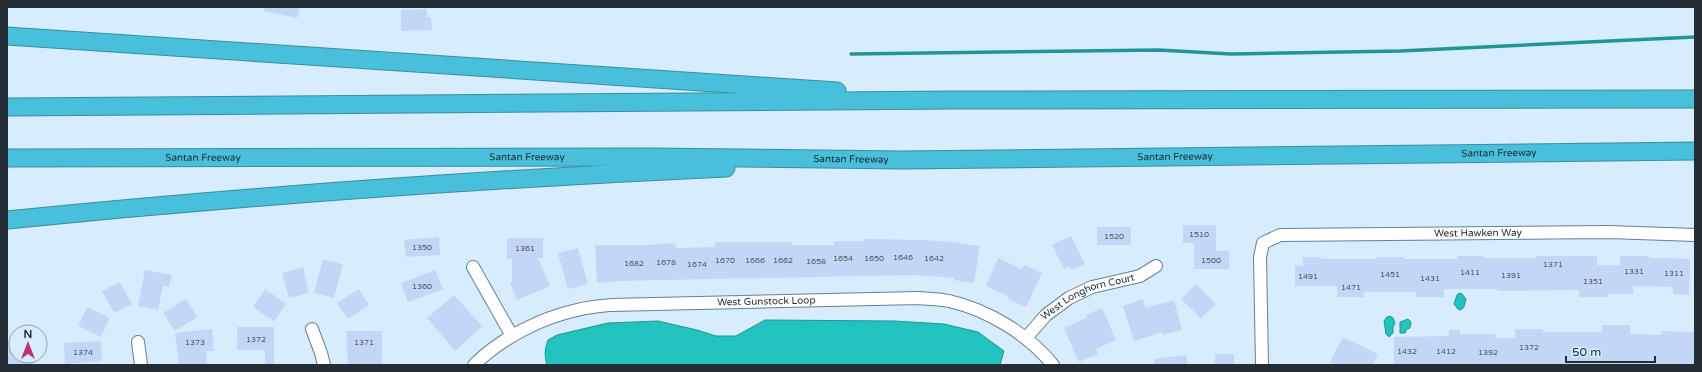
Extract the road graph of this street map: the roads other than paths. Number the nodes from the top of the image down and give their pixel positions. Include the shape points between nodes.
1 (7, 36) edge
2 (1691, 99) edge
3 (955, 100) junction
4 (7, 107) edge
5 (1695, 151) edge
6 (1510, 152) junction
7 (7, 158) edge
8 (902, 160) junction
9 (1695, 163) edge
10 (7, 220) edge
11 (1695, 235) edge
12 (1156, 266) dead end
13 (473, 267) dead end
14 (312, 329) dead end
15 (512, 336) junction
16 (1026, 338) junction
17 (138, 342) dead end
18 (141, 365) edge
19 (324, 365) edge
20 (474, 365) edge
21 (1053, 365) edge
22 (1262, 365) edge

1 - 3 highway
2 - 3 highway
3 - 4 highway
5 - 6 highway, Santan Freeway
6 - 8 highway, Santan Freeway
6 - 9 highway
7 - 8 highway, Santan Freeway via 650,156
8 - 10 highway via 423,184
11 - 22 street, West Hawken Way via 1609,232 1280,235 1263,243 1260,257
12 - 16 street, West Longhorn Court via 1140,276 1092,287 1069,298 1046,315
13 - 15 street
14 - 19 street
15 - 16 street, West Gunstock Loop via 553,316 578,309 611,305 918,298 949,301 988,314
15 - 20 street, West Gunstock Loop
16 - 21 street, West Gunstock Loop
17 - 18 street

